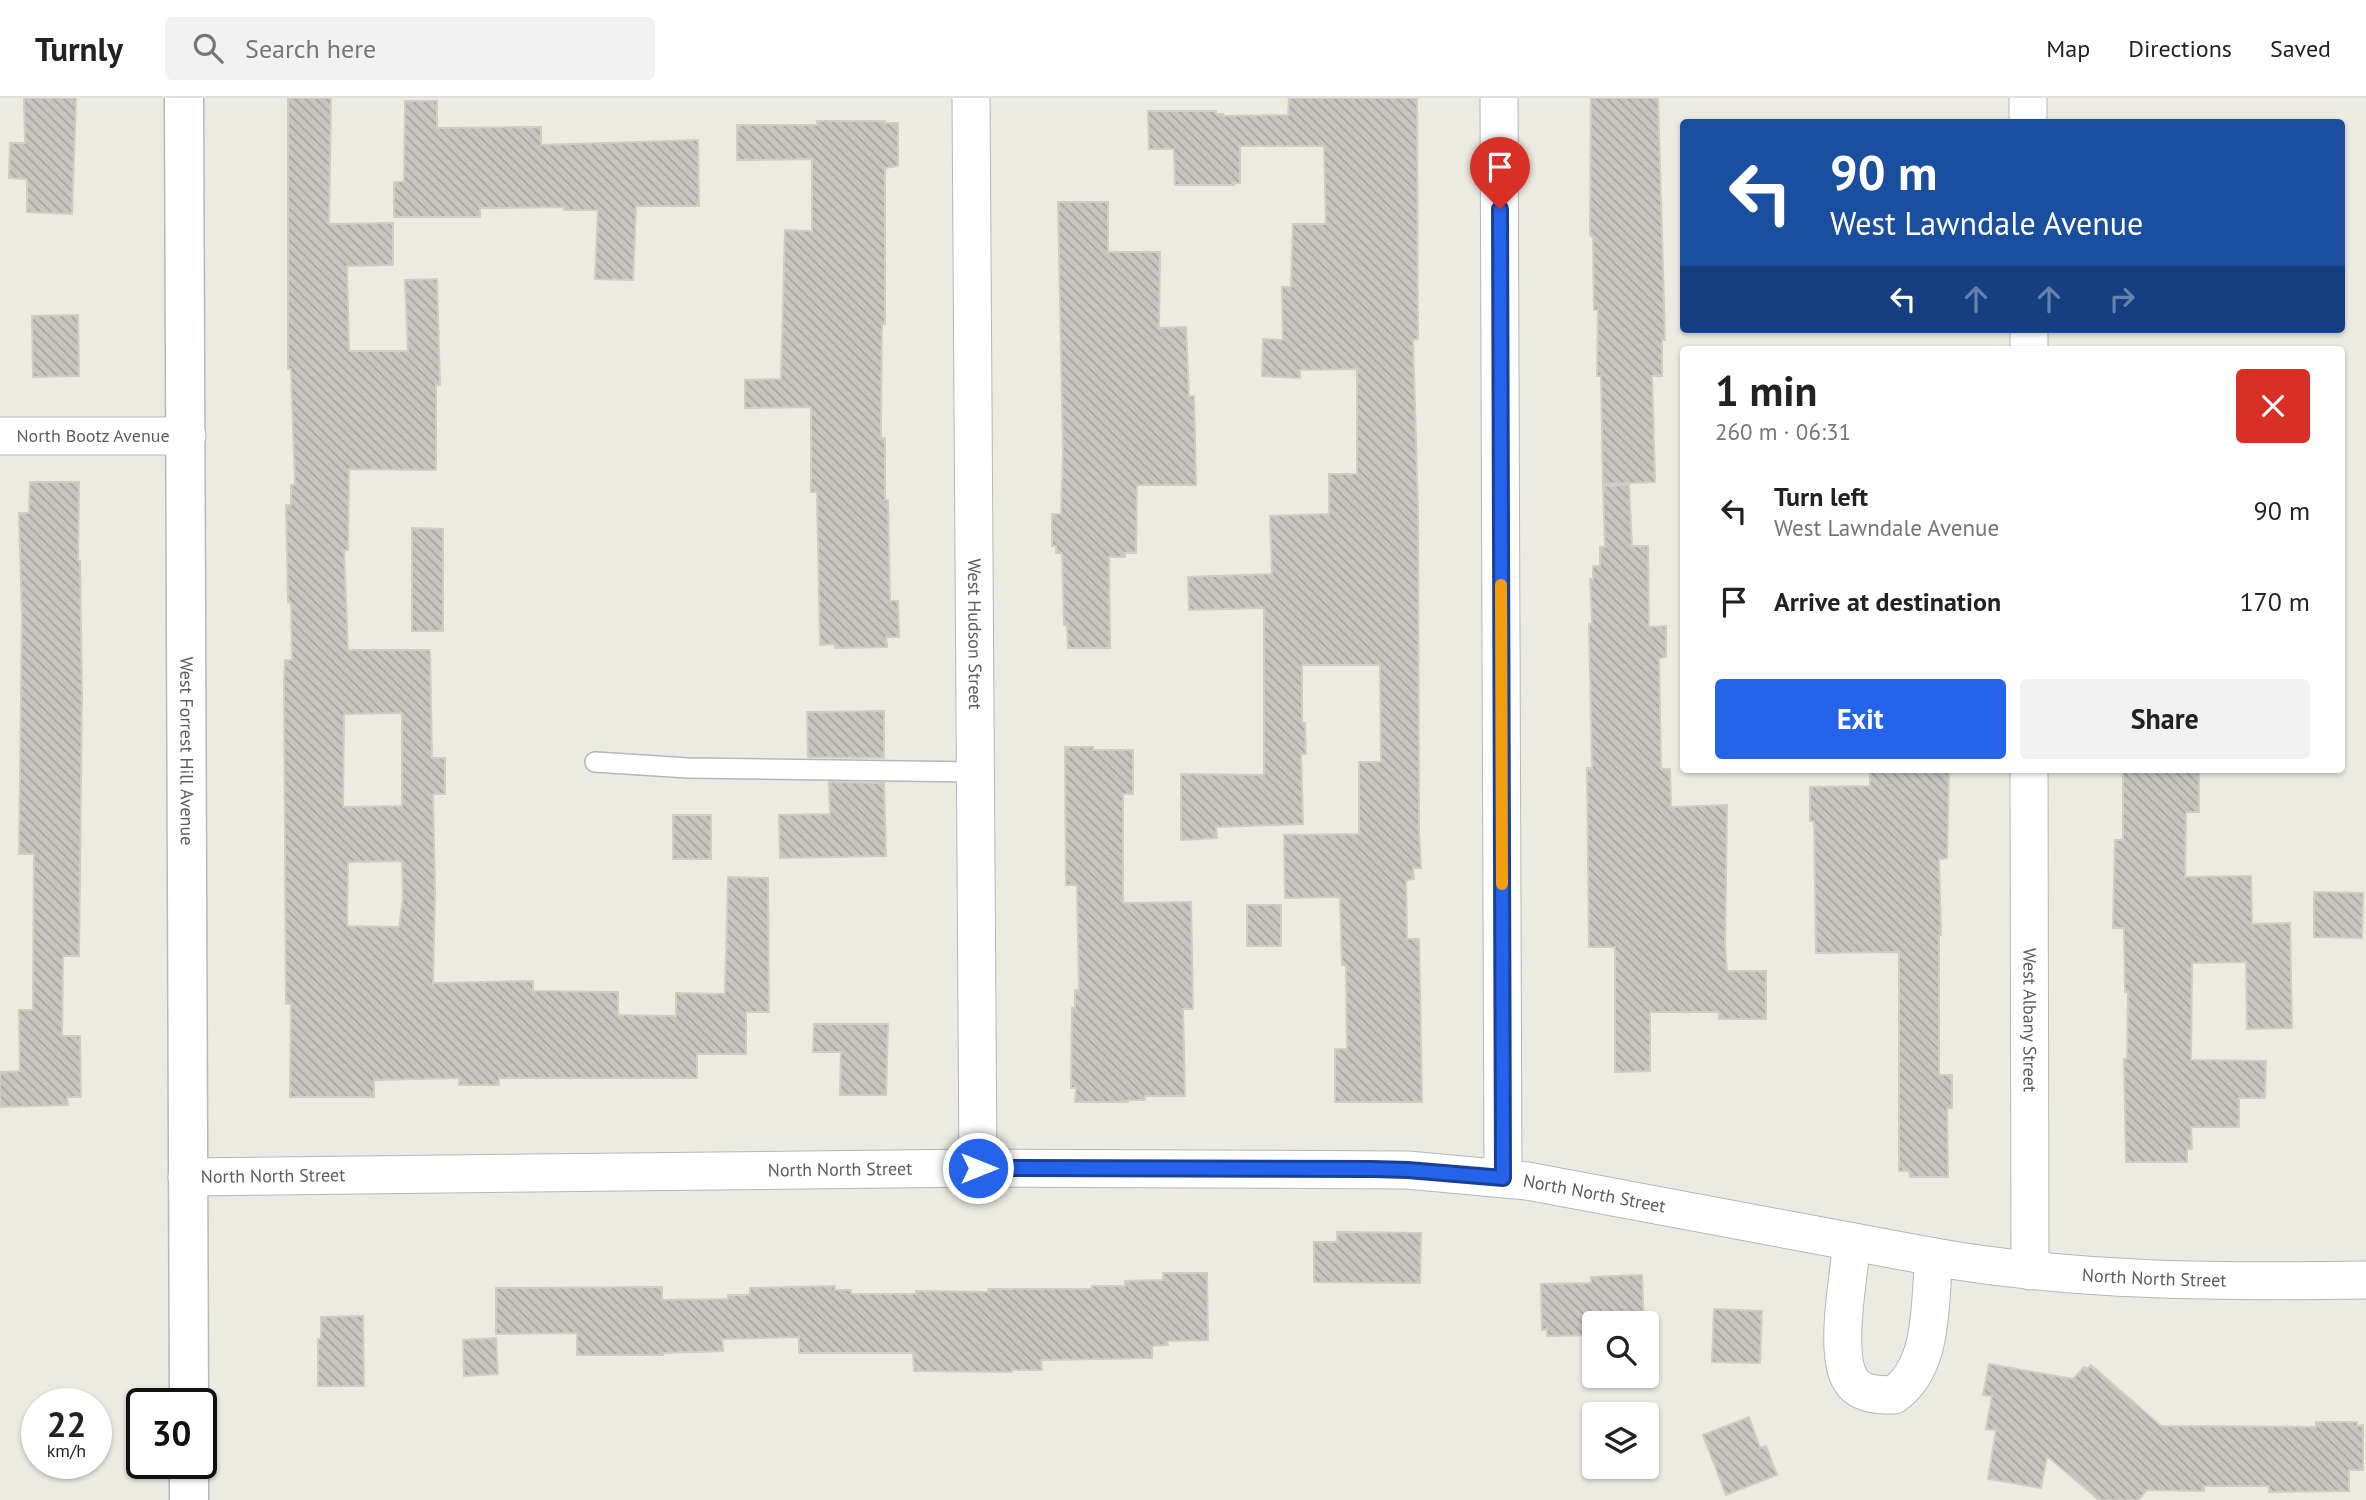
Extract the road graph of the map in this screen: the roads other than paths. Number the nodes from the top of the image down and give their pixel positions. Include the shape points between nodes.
1 (184, 98) edge
2 (971, 98) edge
3 (1499, 98) edge
4 (2028, 98) edge
5 (2028, 119) edge
6 (0, 436) edge
7 (187, 436) junction
8 (595, 762) dead end
9 (975, 772) junction
10 (2029, 773) edge
11 (978, 1168) junction
12 (187, 1177) junction
13 (1503, 1178) junction
14 (1852, 1242) junction
15 (1934, 1258) junction
16 (2030, 1271) junction
17 (2366, 1280) edge
18 (189, 1388) edge
19 (189, 1479) edge
20 (189, 1500) edge

1 - 7 main road, West Forrest Hill Avenue
2 - 9 street, West Hudson Street
3 - 13 street
4 - 5 street
6 - 7 street, North Bootz Avenue
7 - 12 main road, West Forrest Hill Avenue
8 - 9 lane via 688,768
9 - 11 street, West Hudson Street
10 - 16 street, West Albany Street
11 - 12 street, North North Street
11 - 13 street, North North Street via 1384,1169
12 - 18 main road, West Forrest Hill Avenue
13 - 14 street, North North Street
14 - 15 street, North North Street
14 - 15 street via 1844,1362 1850,1381 1865,1393 1894,1395 1917,1368 1924,1352
15 - 16 street, North North Street
16 - 17 street, North North Street via 2186,1279
19 - 20 main road

